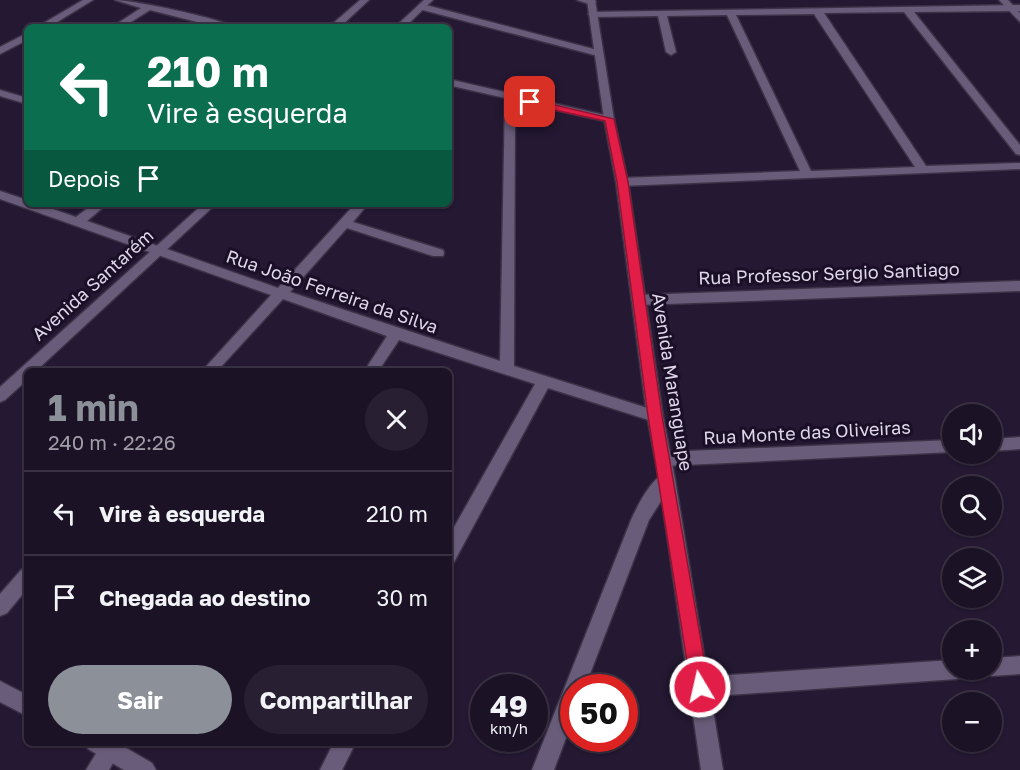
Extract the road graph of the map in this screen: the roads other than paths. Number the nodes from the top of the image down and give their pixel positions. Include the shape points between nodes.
1 (89, 0) edge
2 (120, 0) edge
3 (365, 0) edge
4 (1003, 0) edge
5 (426, 3) edge
6 (148, 4) edge
7 (589, 4) edge
8 (1015, 8) edge
9 (907, 10) junction
10 (818, 12) junction
11 (662, 13) junction
12 (731, 13) junction
13 (1020, 19) edge
14 (47, 24) edge
15 (121, 24) edge
16 (218, 24) edge
17 (337, 24) edge
18 (403, 24) edge
19 (24, 38) edge
20 (0, 51) edge
21 (671, 52) dead end
22 (598, 53) junction
23 (452, 83) edge
24 (0, 93) edge
25 (510, 98) junction
26 (24, 100) edge
27 (609, 119) junction
28 (1020, 152) edge
29 (1020, 166) edge
30 (922, 170) junction
31 (808, 176) junction
32 (622, 182) junction
33 (0, 195) edge
34 (24, 203) edge
35 (35, 207) edge
36 (97, 207) edge
37 (207, 207) edge
38 (359, 207) edge
39 (79, 222) junction
40 (344, 224) junction
41 (160, 251) junction
42 (438, 253) dead end
43 (1020, 286) edge
44 (279, 293) junction
45 (639, 300) junction
46 (396, 334) junction
47 (30, 368) edge
48 (212, 368) edge
49 (373, 368) edge
50 (507, 370) junction
51 (24, 374) edge
52 (544, 382) junction
53 (0, 396) edge
54 (655, 416) junction
55 (1020, 443) edge
56 (1002, 444) edge
57 (942, 446) edge
58 (664, 459) junction
59 (667, 479) junction
60 (452, 549) edge
61 (24, 579) edge
62 (0, 607) edge
63 (1020, 664) edge
64 (1002, 666) edge
65 (942, 670) edge
66 (580, 674) edge
67 (700, 687) junction
68 (0, 691) edge
69 (24, 704) edge
70 (560, 726) edge
71 (107, 746) edge
72 (109, 746) edge
73 (344, 746) edge
74 (97, 770) edge
75 (145, 770) edge
76 (331, 770) edge
77 (543, 770) edge
78 (712, 770) edge

1 - 14 street
2 - 6 street
3 - 17 street
4 - 8 street
5 - 18 street
5 - 22 street
6 - 15 street
6 - 16 street
7 - 11 street
7 - 22 street, Avenida Maranguape
8 - 9 street
8 - 13 street
9 - 10 street
9 - 28 street
10 - 12 street
10 - 30 street
11 - 12 street
11 - 21 street
12 - 31 street
19 - 20 street
22 - 27 street, Avenida Maranguape
23 - 25 street
24 - 26 street
25 - 27 street
25 - 50 street
27 - 32 street, Avenida Maranguape
29 - 30 street
30 - 31 street
31 - 32 street
32 - 45 street, Avenida Maranguape
33 - 34 street, Rua João Ferreira da Silva
35 - 39 street, Rua João Ferreira da Silva
36 - 39 street
37 - 41 street, Avenida Santarém
38 - 40 street
39 - 41 street, Rua João Ferreira da Silva
40 - 42 street
40 - 44 street
41 - 44 street, Rua João Ferreira da Silva
41 - 47 street, Avenida Santarém
43 - 45 street, Rua Professor Sergio Santiago
44 - 46 street, Rua João Ferreira da Silva
44 - 48 street
45 - 54 street, Avenida Maranguape
46 - 49 street
46 - 50 street, Rua João Ferreira da Silva
50 - 52 street, Rua João Ferreira da Silva
51 - 53 street, Avenida Santarém
52 - 54 street, Rua João Ferreira da Silva
52 - 60 street
54 - 58 street, Avenida Maranguape
55 - 56 street
57 - 58 street, Rua Monte das Oliveiras
58 - 59 street, Avenida Maranguape
59 - 66 street via 640,520
59 - 67 street, Avenida Maranguape
61 - 62 street
63 - 64 street
65 - 67 street
67 - 78 street, Avenida Maranguape
68 - 69 street
70 - 77 street
71 - 74 street
72 - 75 street
73 - 76 street

